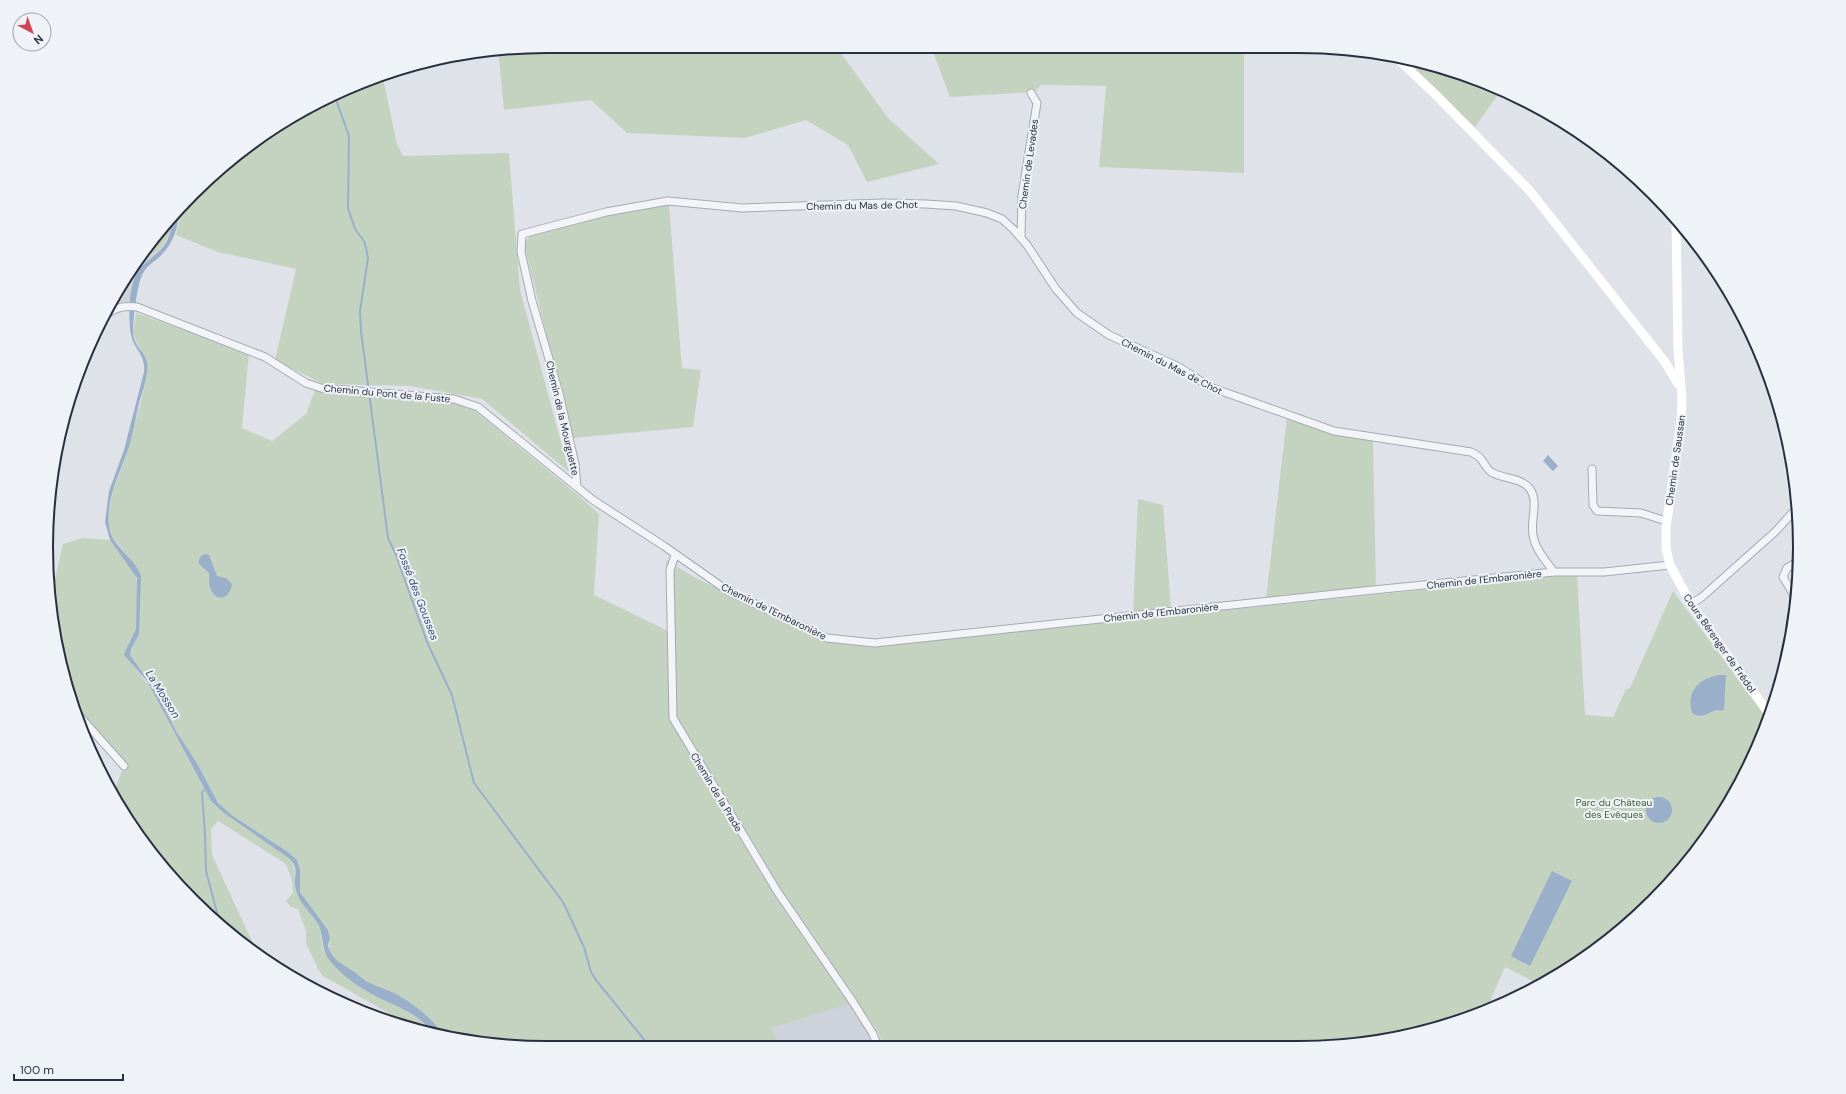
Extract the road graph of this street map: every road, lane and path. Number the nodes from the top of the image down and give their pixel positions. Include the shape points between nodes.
1 (1403, 64) edge
2 (1031, 93) dead end
3 (1676, 228) edge
4 (522, 234) joint
5 (1021, 237) junction
6 (115, 308) edge
7 (1678, 349) junction
8 (1664, 362) junction
9 (1680, 388) junction
10 (1592, 469) dead end
11 (577, 487) junction
12 (1792, 514) edge
13 (1666, 521) junction
14 (675, 555) junction
15 (1792, 565) edge
16 (1671, 568) junction
17 (1554, 572) junction
18 (1791, 590) edge
19 (1691, 604) junction
20 (1766, 709) edge
21 (86, 723) edge
22 (124, 766) dead end
23 (876, 1041) edge

1 - 8 street via 1530,191
2 - 5 street, Chemin de Levades via 1037,103 1022,195
3 - 7 street, Chemin de Saussan
4 - 5 street, Chemin du Mas de Chot via 606,212 668,200 742,208 883,203 956,206 994,214
4 - 11 street, Chemin de la Mourguette via 523,259 532,301 559,393 575,464
5 - 17 street, Chemin du Mas de Chot via 1056,289 1077,313 1109,335 1178,367 1210,387 1334,431 1472,452 1490,471 1524,484 1530,489 1533,498 1533,536 1539,551
6 - 11 street, Chemin du Pont de la Fuste via 137,307 265,357 306,383 321,388 454,399 478,407
7 - 8 street
7 - 9 street, Chemin de Saussan
8 - 9 street
9 - 13 street, Chemin de Saussan via 1681,421
10 - 13 street via 1593,505 1597,511 1641,513
11 - 14 street, Chemin de la Mourguette
12 - 19 street via 1776,531
13 - 16 street, Chemin de Saussan via 1666,548
14 - 17 street, Chemin de l'Embaronière via 728,591 827,638 875,643
14 - 23 street, Chemin de la Prade via 670,570 673,718 777,891 853,1002
15 - 18 street via 1787,568 1784,577
16 - 17 street, Chemin de l'Embaronière
16 - 19 street, Cours Bérenger de Frédol
19 - 20 street, Cours Bérenger de Frédol
21 - 22 street

